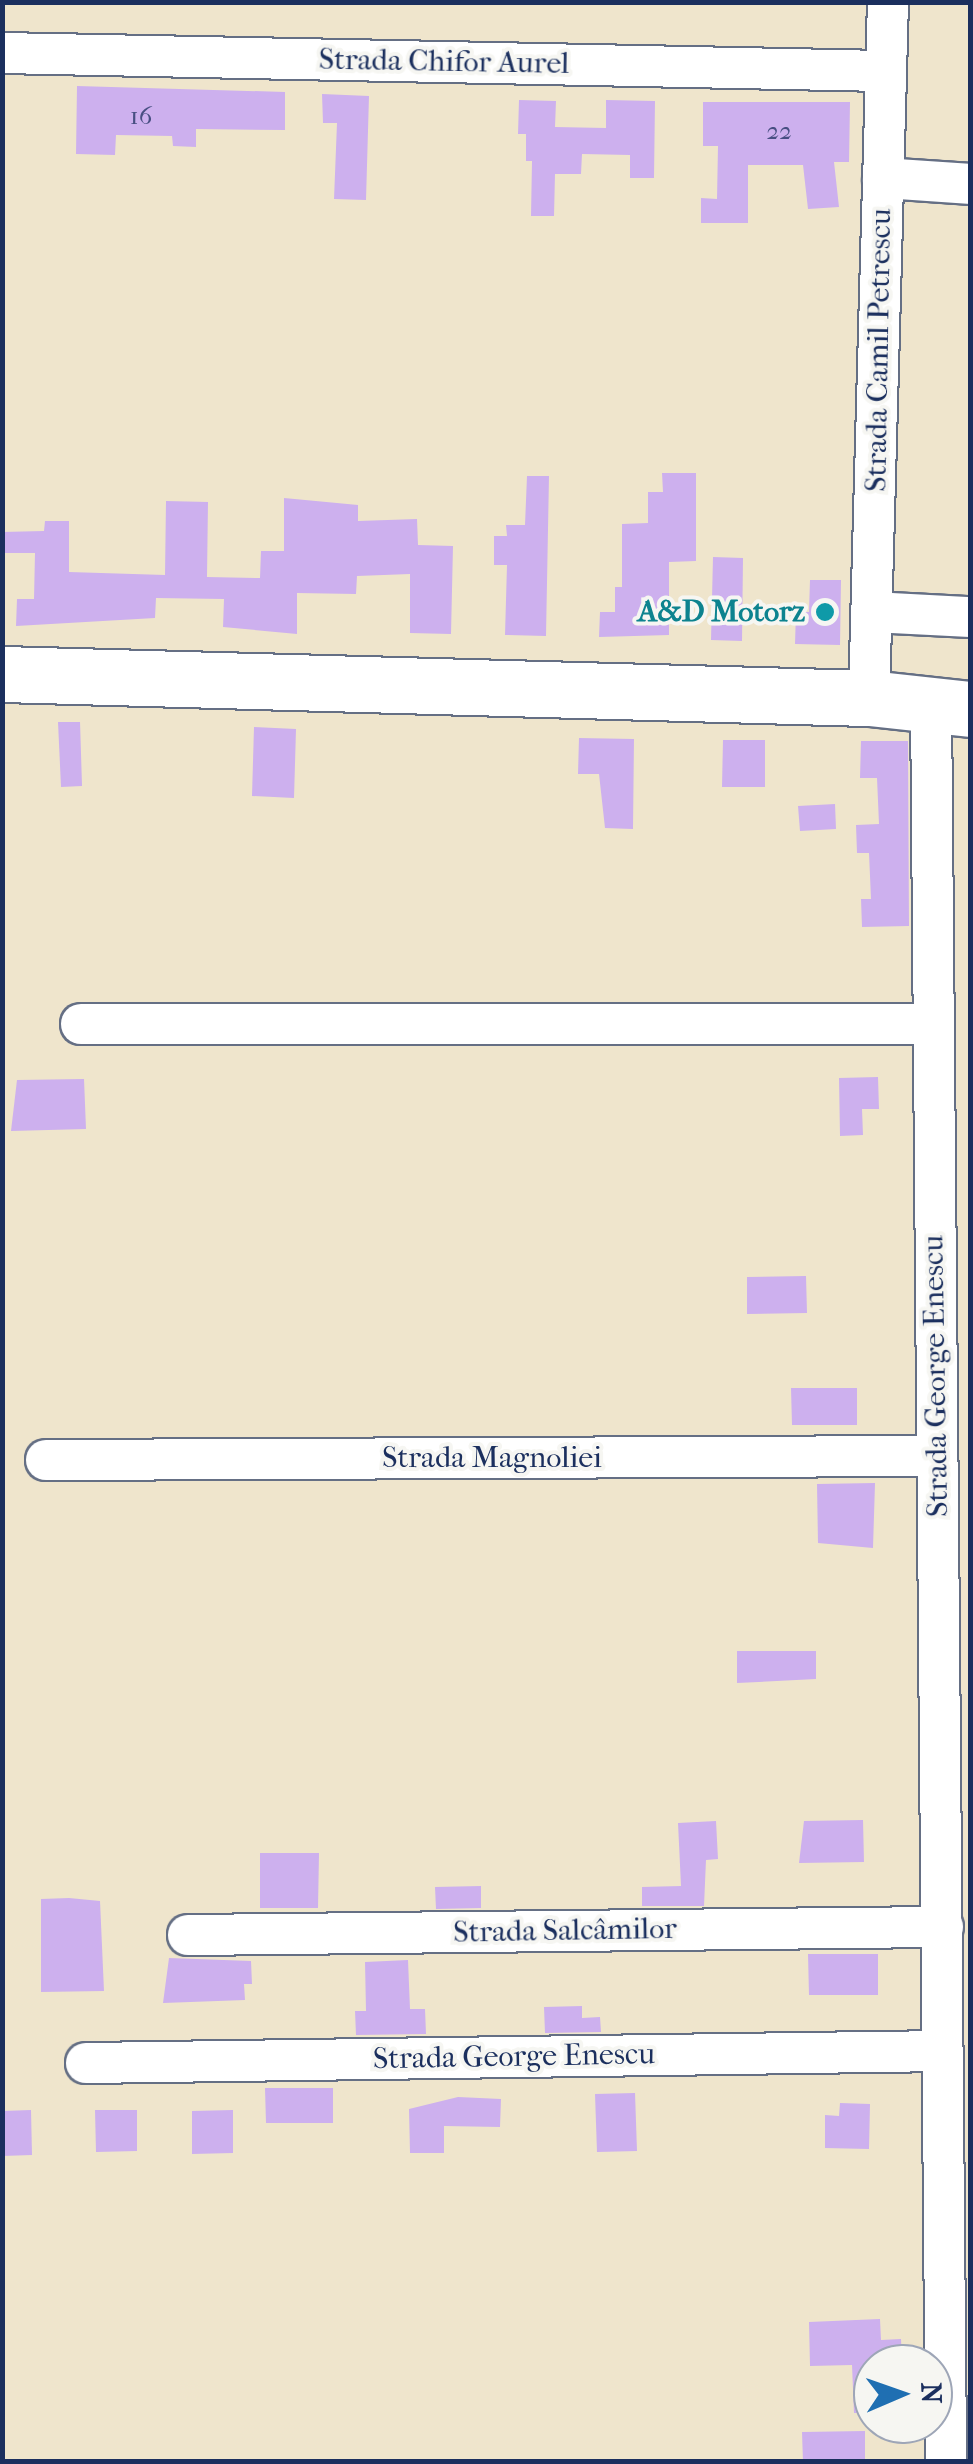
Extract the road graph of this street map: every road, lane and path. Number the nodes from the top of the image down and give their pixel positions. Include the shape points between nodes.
1 (888, 2) edge
2 (2, 53) edge
3 (886, 71) junction
4 (883, 178) junction
5 (970, 184) edge
6 (872, 612) junction
7 (970, 617) edge
8 (2, 674) edge
9 (870, 698) junction
10 (957, 700) edge
11 (80, 1024) dead end
12 (932, 1024) junction
13 (952, 1273) edge
14 (46, 1460) dead end
15 (948, 1479) edge
16 (955, 1766) edge
17 (944, 1927) junction
18 (188, 1935) dead end
19 (942, 2051) junction
20 (86, 2063) dead end
21 (946, 2462) edge

1 - 3 street, Strada Camil Petrescu
2 - 3 street, Strada Chifor Aurel
3 - 4 street, Strada Camil Petrescu
4 - 5 street
4 - 6 street, Strada Camil Petrescu
6 - 7 street
6 - 9 street, Strada Camil Petrescu
8 - 9 highway
9 - 10 highway
10 - 12 street, Strada George Enescu
11 - 12 street
12 - 13 street, Strada George Enescu
13 - 15 street, Strada George Enescu
14 - 15 street, Strada Magnoliei
15 - 16 street, Strada George Enescu
16 - 17 street, Strada George Enescu
17 - 18 street, Strada Salcâmilor
17 - 19 street, Strada George Enescu
19 - 20 street, Strada George Enescu
19 - 21 street, Strada George Enescu

